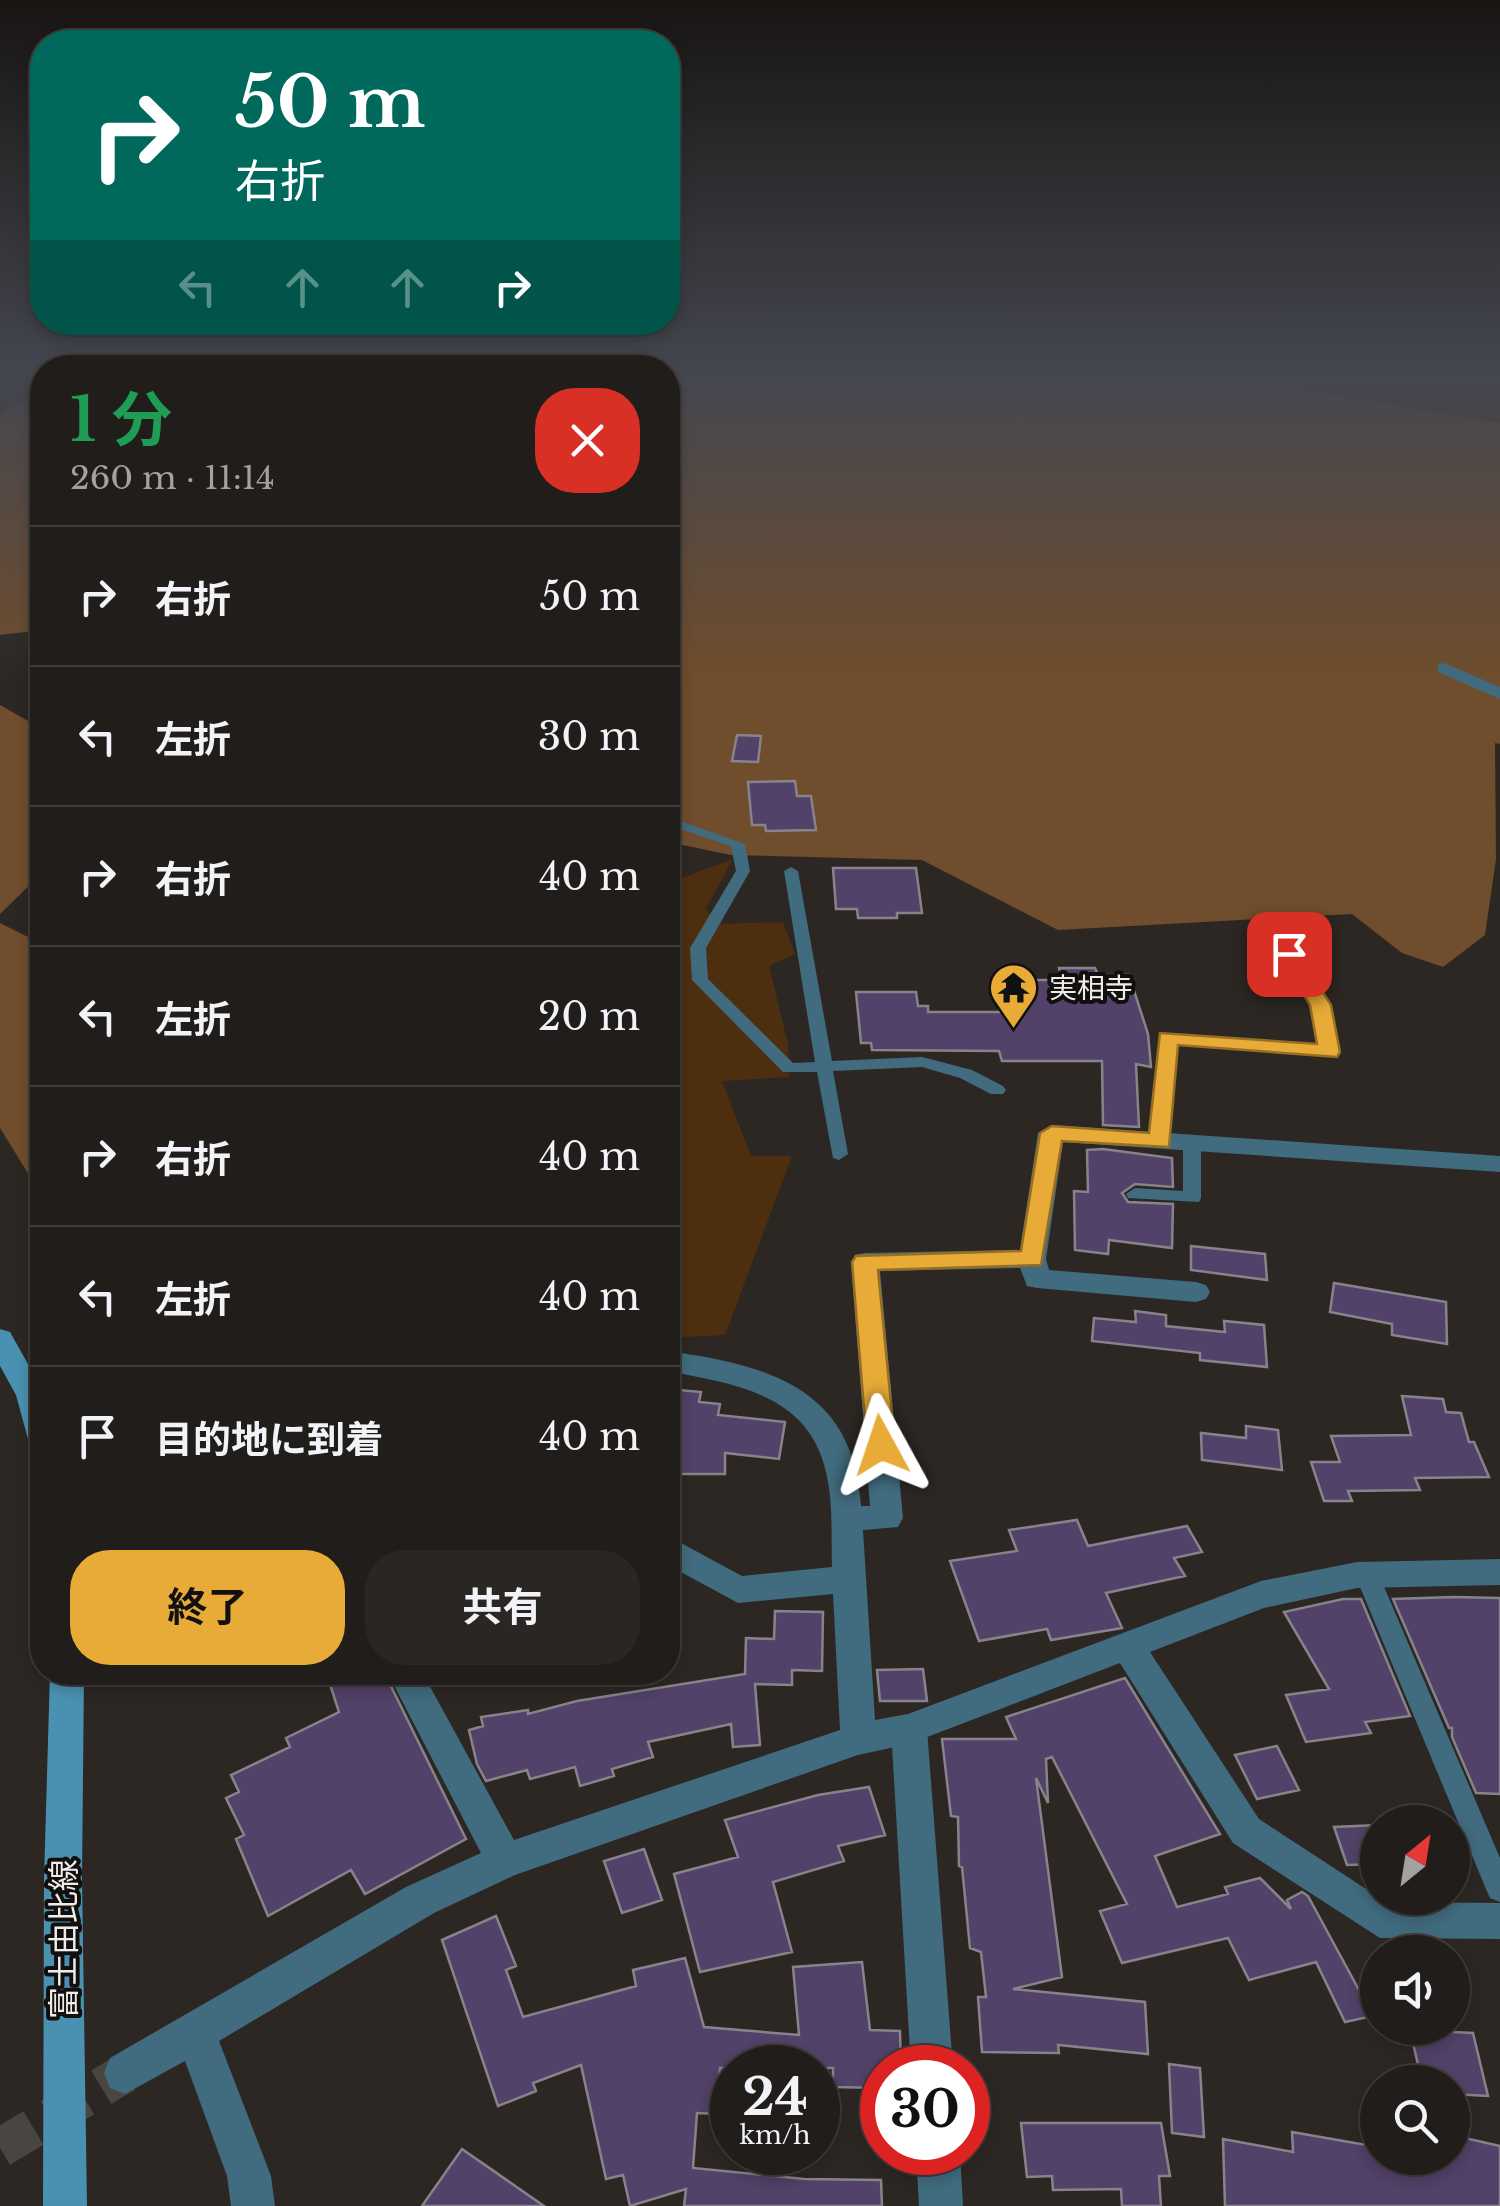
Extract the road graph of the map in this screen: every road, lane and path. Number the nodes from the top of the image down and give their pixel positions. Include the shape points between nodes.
1 (1444, 668) dead end
2 (1500, 694) edge
3 (680, 825) edge
4 (791, 871) dead end
5 (1274, 929) dead end
6 (824, 1063) junction
7 (997, 1090) dead end
8 (1160, 1142) junction
9 (1192, 1144) junction
10 (839, 1154) dead end
11 (1500, 1164) edge
12 (1136, 1194) dead end
13 (1032, 1260) junction
14 (1196, 1292) dead end
15 (0, 1339) edge
16 (680, 1363) edge
17 (30, 1393) edge
18 (845, 1518) junction
19 (680, 1556) edge
20 (1500, 1572) edge
21 (1366, 1575) junction
22 (848, 1579) junction
23 (1129, 1648) junction
24 (67, 1685) edge
25 (411, 1685) edge
26 (910, 1728) junction
27 (858, 1739) junction
28 (505, 1861) junction
29 (1500, 1889) edge
30 (1500, 1921) edge
31 (195, 2033) junction
32 (931, 2045) edge
33 (125, 2074) tunnel mouth
34 (940, 2175) edge
35 (65, 2206) edge
36 (254, 2206) edge
37 (942, 2206) edge

1 - 2 street
3 - 6 lane via 738,844 743,871 698,948 700,980 789,1068
4 - 6 lane
5 - 8 lane via 1320,1005 1329,1052 1168,1037
6 - 7 lane via 922,1062
6 - 10 lane
8 - 9 street
8 - 13 street via 1052,1133
9 - 11 street
9 - 12 lane via 1192,1198
13 - 14 street via 1038,1279
13 - 18 street via 865,1262 887,1518
15 - 17 main road
16 - 18 street via 736,1373 803,1404 844,1479
18 - 22 street
19 - 22 street via 738,1590
20 - 21 street
21 - 23 street via 1262,1596
21 - 29 lane
22 - 27 street
23 - 26 street
23 - 30 street via 1246,1831 1380,1920
24 - 35 main road, 富士由比線
25 - 28 street
26 - 27 street
26 - 32 street
27 - 28 street
28 - 31 street via 420,1900
31 - 33 street
31 - 36 street
34 - 37 street

